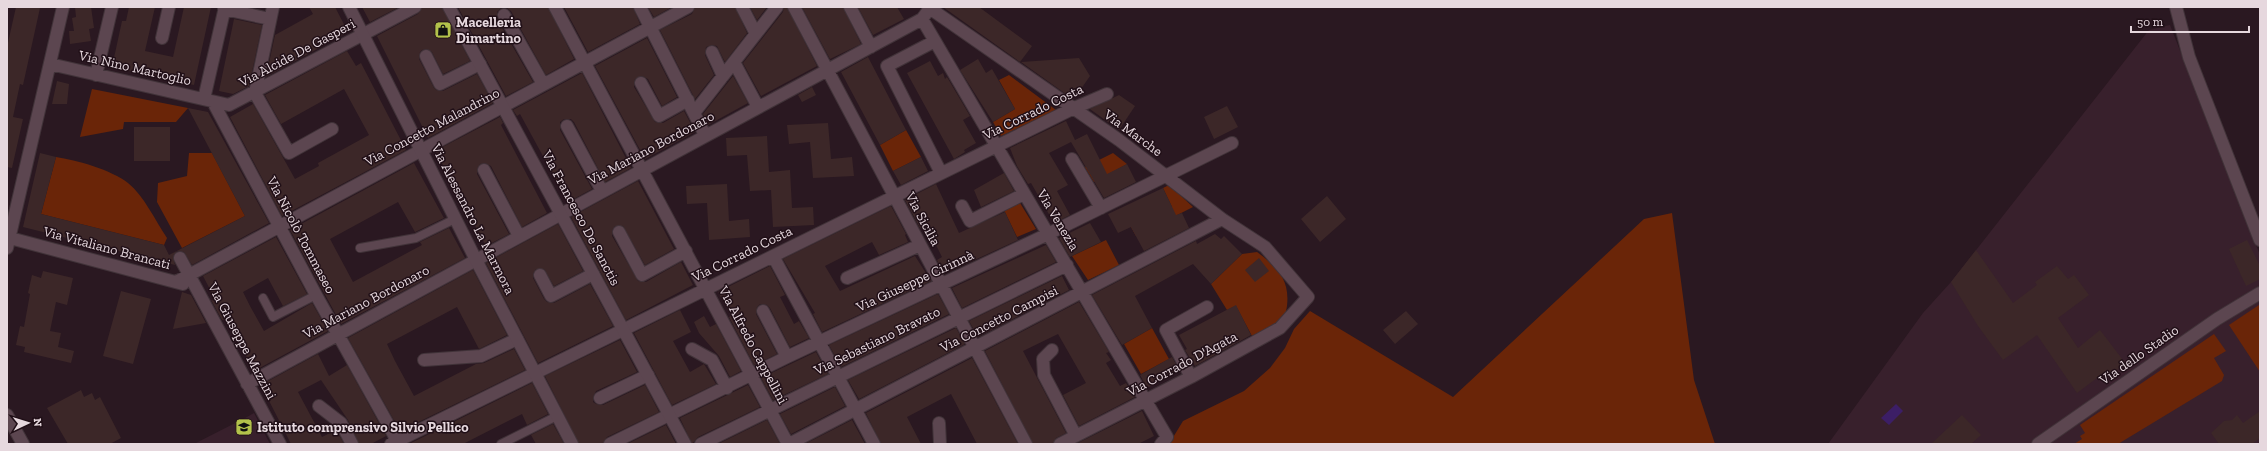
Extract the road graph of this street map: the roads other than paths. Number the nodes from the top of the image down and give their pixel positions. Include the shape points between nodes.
1 (63, 7) edge
2 (112, 7) edge
3 (169, 7) edge
4 (349, 7) edge
5 (414, 7) edge
6 (449, 7) edge
7 (555, 7) edge
8 (640, 7) edge
9 (688, 7) edge
10 (742, 7) edge
11 (777, 7) edge
12 (794, 7) edge
13 (850, 7) edge
14 (2176, 7) edge
15 (225, 8) edge
16 (929, 8) edge
17 (272, 13) edge
18 (504, 15) dead end
19 (922, 19) junction
20 (650, 27) junction
21 (363, 34) junction
22 (756, 34) junction
23 (162, 38) dead end
24 (935, 41) junction
25 (871, 46) junction
26 (712, 52) dead end
27 (426, 56) dead end
28 (734, 62) junction
29 (584, 63) junction
30 (50, 64) junction
31 (480, 64) junction
32 (826, 70) junction
33 (96, 75) junction
34 (723, 76) junction
35 (641, 83) dead end
36 (543, 84) junction
37 (255, 93) junction
38 (1107, 94) dead end
39 (209, 100) junction
40 (688, 100) junction
41 (503, 106) junction
42 (758, 107) junction
43 (1072, 109) junction
44 (694, 113) junction
45 (567, 126) dead end
46 (332, 128) dead end
47 (706, 135) junction
48 (1232, 143) dead end
49 (996, 146) junction
50 (422, 149) junction
51 (1072, 159) dead end
52 (642, 169) junction
53 (484, 170) dead end
54 (941, 173) junction
55 (1165, 176) junction
56 (602, 192) junction
57 (1024, 194) junction
58 (894, 196) junction
59 (962, 206) dead end
60 (1101, 208) junction
61 (561, 214) junction
62 (455, 219) junction
63 (1222, 219) junction
64 (279, 225) junction
65 (619, 232) dead end
66 (1048, 234) junction
67 (519, 236) junction
68 (2260, 240) edge
69 (8, 243) edge
70 (920, 245) junction
71 (360, 248) dead end
72 (686, 251) junction
73 (773, 256) junction
74 (180, 258) dead end
75 (476, 260) junction
76 (1067, 264) junction
77 (189, 274) junction
78 (593, 274) junction
79 (540, 275) dead end
80 (847, 278) dead end
81 (176, 282) junction
82 (941, 286) junction
83 (197, 288) junction
84 (705, 288) junction
85 (1082, 293) junction
86 (2260, 293) edge
87 (316, 295) junction
88 (1308, 297) joint
89 (264, 298) dead end
90 (1207, 307) dead end
91 (763, 311) dead end
92 (959, 318) junction
93 (623, 329) junction
94 (339, 334) junction
95 (517, 339) junction
96 (820, 343) junction
97 (975, 348) junction
98 (692, 349) dead end
99 (1052, 350) dead end
100 (787, 357) junction
101 (424, 360) dead end
102 (535, 373) junction
103 (648, 375) junction
104 (752, 375) junction
105 (1191, 377) junction
106 (838, 378) junction
107 (247, 384) junction
108 (727, 388) junction
109 (600, 398) dead end
110 (1145, 400) junction
111 (319, 406) dead end
112 (855, 409) junction
113 (771, 411) junction
114 (7, 415) edge
115 (558, 416) junction
116 (670, 416) junction
117 (939, 423) dead end
118 (1076, 436) junction
119 (1164, 440) edge
120 (396, 443) edge
121 (23, 444) edge
122 (280, 444) edge
123 (352, 444) edge
124 (501, 444) edge
125 (572, 444) edge
126 (610, 444) edge
127 (685, 444) edge
128 (701, 444) edge
129 (789, 444) edge
130 (874, 444) edge
131 (940, 444) edge
132 (1026, 444) edge
133 (1060, 444) edge
134 (2038, 444) edge

1 - 30 street
2 - 33 street
3 - 23 street
4 - 21 street, Via Alessandro La Marmora
5 - 21 street, Via Alcide De Gasperi
6 - 31 street, Via Francesco De Sanctis
7 - 29 street, Via Alfredo Cappellini
8 - 20 street
9 - 20 street, Via Concetto Malandrino
10 - 22 street
11 - 22 street
12 - 32 street, Via Sicilia
13 - 25 street
14 - 68 street via 2189,57
15 - 17 street
15 - 39 street
16 - 19 street
16 - 43 street, Via Marche
17 - 37 street
18 - 36 street
19 - 24 street, Via Venezia
19 - 25 street, Via Mariano Bordonaro
20 - 29 street, Via Concetto Malandrino
20 - 40 street
21 - 37 street, Via Alcide De Gasperi
21 - 50 street, Via Alessandro La Marmora
22 - 28 street
24 - 49 street, Via Venezia
24 - 54 street via 887,66
25 - 32 street, Via Mariano Bordonaro
26 - 34 street
27 - 31 street via 440,84
28 - 34 street
28 - 42 street
29 - 36 street, Via Concetto Malandrino
29 - 52 street, Via Alfredo Cappellini
30 - 33 street, Via Nino Martoglio
30 - 69 street
31 - 41 street, Via Francesco De Sanctis
32 - 42 street, Via Mariano Bordonaro
32 - 58 street, Via Sicilia
33 - 39 street, Via Nino Martoglio
34 - 44 street
35 - 40 street via 659,116
36 - 41 street, Via Concetto Malandrino
37 - 39 street, Via Alcide De Gasperi via 229,105
37 - 46 street via 289,153
38 - 43 street, Via Corrado Costa
39 - 64 street, Via Nicolò Tommaseo
40 - 44 street
41 - 50 street, Via Concetto Malandrino
41 - 61 street, Via Francesco De Sanctis
42 - 47 street, Via Mariano Bordonaro
43 - 49 street, Via Corrado Costa
43 - 55 street, Via Marche
44 - 47 street
45 - 56 street
47 - 52 street, Via Mariano Bordonaro
48 - 55 street, Via Giuseppe Cirinnà
49 - 54 street, Via Corrado Costa
49 - 57 street, Via Venezia
50 - 62 street, Via Alessandro La Marmora
50 - 64 street, Via Concetto Malandrino
51 - 60 street
52 - 56 street, Via Mariano Bordonaro
52 - 72 street, Via Alfredo Cappellini
53 - 67 street
54 - 58 street, Via Corrado Costa
55 - 60 street, Via Giuseppe Cirinnà
55 - 63 street, Via Marche
56 - 61 street, Via Mariano Bordonaro
57 - 59 street via 970,221
57 - 66 street, Via Venezia
58 - 70 street, Via Sicilia
58 - 73 street, Via Corrado Costa
60 - 66 street, Via Giuseppe Cirinnà
61 - 67 street, Via Mariano Bordonaro
61 - 78 street, Via Francesco De Sanctis
62 - 71 lane via 416,238
62 - 75 street, Via Alessandro La Marmora
63 - 85 street, Via Concetto Campisi
63 - 88 street, Via Marche via 1265,248
64 - 77 street, Via Concetto Malandrino
64 - 87 street, Via Nicolò Tommaseo
65 - 72 street via 642,275
66 - 76 street, Via Venezia
66 - 82 street, Via Giuseppe Cirinnà
67 - 75 street, Via Mariano Bordonaro
69 - 81 street, Via Vitaliano Brancati
70 - 80 street
70 - 82 street, Via Sicilia
72 - 84 street, Via Alfredo Cappellini
73 - 84 street, Via Corrado Costa
73 - 96 street
74 - 77 street, Via Giuseppe Mazzini
75 - 94 street, Via Mariano Bordonaro
75 - 95 street, Via Alessandro La Marmora
76 - 85 street, Via Venezia
76 - 92 street, Via Sebastiano Bravato
77 - 81 street, Via Concetto Malandrino
77 - 83 street, Via Giuseppe Mazzini
78 - 79 street via 551,296
78 - 93 street, Via Francesco De Sanctis
81 - 83 street, Via Vitaliano Brancati
82 - 92 street, Via Sicilia
82 - 96 street, Via Giuseppe Cirinnà
83 - 107 street, Via Giuseppe Mazzini
84 - 93 street, Via Corrado Costa
84 - 104 street, Via Alfredo Cappellini
85 - 97 street, Via Concetto Campisi
85 - 110 street, Via Venezia
86 - 134 street, Via dello Stadio via 2211,323
87 - 89 lane via 274,317
87 - 94 street, Via Nicolò Tommaseo
88 - 105 street, Via Corrado D'Agata via 1280,328
90 - 105 street via 1166,330
91 - 100 street
92 - 97 street, Via Sicilia
92 - 106 street, Via Sebastiano Bravato
93 - 102 street, Via Corrado Costa
93 - 103 street, Via Francesco De Sanctis
94 - 107 street, Via Mariano Bordonaro
94 - 120 street, Via Nicolò Tommaseo
95 - 101 street via 481,356
95 - 102 street, Via Alessandro La Marmora
96 - 100 street, Via Giuseppe Cirinnà
96 - 106 street
97 - 112 street, Via Concetto Campisi
97 - 132 street, Via Sicilia
98 - 108 street via 712,360
99 - 118 street via 1043,359 1044,375
100 - 104 street, Via Giuseppe Cirinnà
102 - 115 street, Via Alessandro La Marmora
102 - 120 street, Via Corrado Costa
103 - 109 street
103 - 116 street, Via Francesco De Sanctis
104 - 108 street, Via Giuseppe Cirinnà
104 - 113 street, Via Alfredo Cappellini
105 - 110 street, Via Corrado D'Agata
106 - 112 street
106 - 113 street, Via Sebastiano Bravato
107 - 122 street, Via Giuseppe Mazzini
108 - 116 street, Via Giuseppe Cirinnà
110 - 118 street, Via Corrado D'Agata
110 - 119 street, Via Venezia
111 - 123 street via 341,423
112 - 129 street, Via Concetto Campisi
112 - 130 street
113 - 128 street, Via Sebastiano Bravato
113 - 129 street, Via Alfredo Cappellini
114 - 121 street
115 - 124 lane
115 - 125 street, Via Alessandro La Marmora
116 - 126 street, Via Giuseppe Cirinnà
116 - 127 street, Via Francesco De Sanctis
117 - 131 street
118 - 133 street, Via Corrado D'Agata

